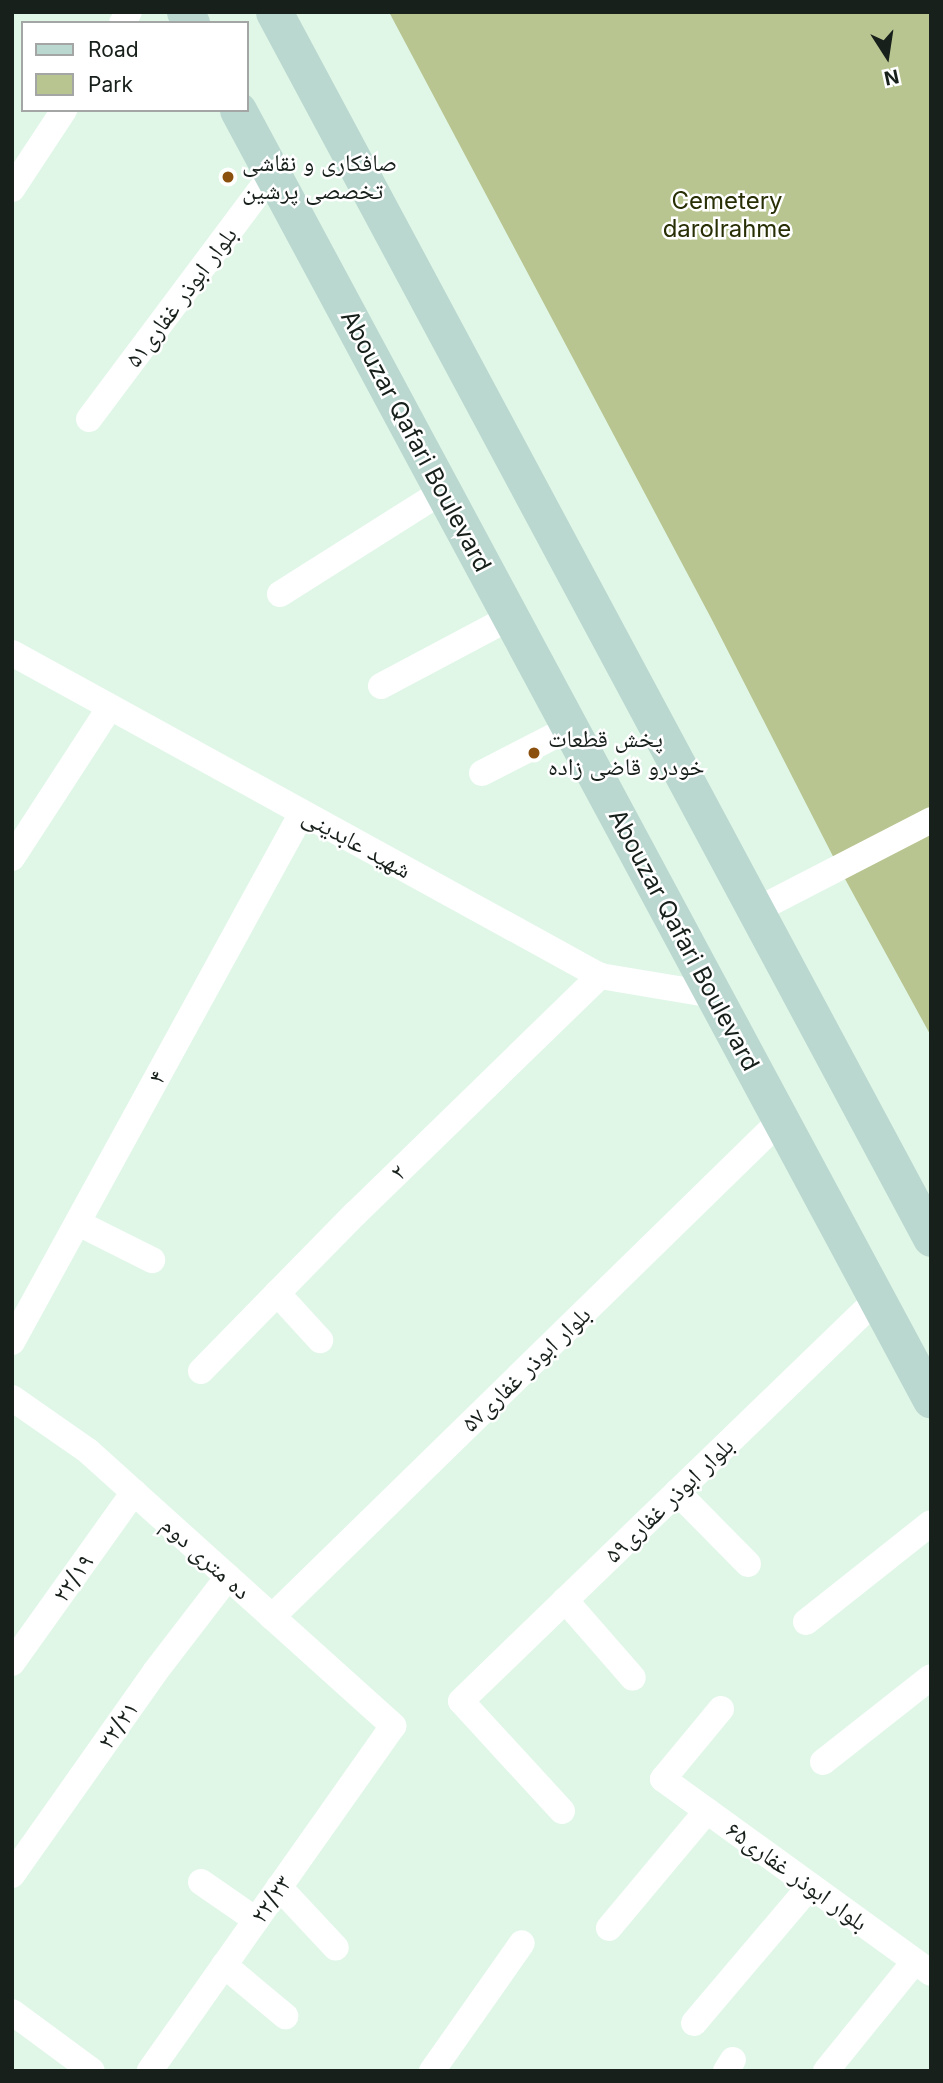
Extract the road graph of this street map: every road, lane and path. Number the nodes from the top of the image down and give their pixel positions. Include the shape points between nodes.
1 (274, 12) edge
2 (63, 112) edge
3 (239, 112) edge
4 (272, 174) junction
5 (12, 189) edge
6 (89, 419) dead end
7 (443, 491) junction
8 (280, 594) dead end
9 (511, 617) junction
10 (12, 653) edge
11 (381, 686) dead end
12 (110, 707) junction
13 (570, 728) junction
14 (482, 773) dead end
15 (302, 813) junction
16 (931, 820) edge
17 (12, 858) edge
18 (755, 911) junction
19 (600, 976) junction
20 (714, 995) junction
21 (781, 1120) junction
22 (78, 1223) junction
23 (931, 1238) edge
24 (152, 1260) dead end
25 (277, 1293) junction
26 (877, 1299) junction
27 (320, 1340) dead end
28 (12, 1342) edge
29 (201, 1371) dead end
30 (12, 1398) edge
31 (931, 1401) edge
32 (134, 1492) junction
33 (677, 1492) junction
34 (931, 1523) edge
35 (748, 1564) dead end
36 (228, 1577) junction
37 (565, 1600) junction
38 (272, 1618) junction
39 (806, 1622) dead end
40 (12, 1664) edge
41 (931, 1677) edge
42 (633, 1678) dead end
43 (721, 1709) dead end
44 (393, 1726) joint
45 (823, 1762) dead end
46 (562, 1811) dead end
47 (707, 1811) junction
48 (12, 1875) edge
49 (201, 1882) dead end
50 (810, 1886) junction
51 (279, 1887) junction
52 (256, 1920) junction
53 (609, 1928) dead end
54 (522, 1943) dead end
55 (336, 1948) dead end
56 (224, 1965) junction
57 (923, 1967) edge
58 (12, 2012) edge
59 (285, 2016) dead end
60 (694, 2023) dead end
61 (92, 2071) edge
62 (150, 2071) edge
63 (432, 2071) edge
64 (826, 2071) edge

1 - 18 main road
2 - 5 street
3 - 4 main road, Abouzar Qafari Boulevard
4 - 6 street, بلوار ابوذر غفاری۵۱
4 - 7 main road, Abouzar Qafari Boulevard
7 - 8 street
7 - 9 main road, Abouzar Qafari Boulevard
9 - 11 street
9 - 13 main road, Abouzar Qafari Boulevard
10 - 12 street, شهید عابدینی
12 - 15 street, شهید عابدینی
12 - 17 street
13 - 14 street
13 - 20 main road, Abouzar Qafari Boulevard
15 - 19 street, شهید عابدینی
15 - 22 street, ۴
16 - 18 street
18 - 23 main road
19 - 20 street, شهید عابدینی
19 - 25 street, ۲
20 - 21 main road, Abouzar Qafari Boulevard
21 - 26 main road, Abouzar Qafari Boulevard
21 - 38 street, بلوار ابوذر غفاری۵۷
22 - 24 street
22 - 28 street, ۴
25 - 27 street
25 - 29 street, ۲
26 - 31 main road, Abouzar Qafari Boulevard
26 - 33 street, بلوار ابوذر غفاری۵۹
30 - 32 street, ده متری دوم via 88,1451
32 - 36 street, ده متری دوم
32 - 40 street, ۲۲/۱۹
33 - 35 street
33 - 37 street, بلوار ابوذر غفاری۵۹
34 - 39 street
36 - 38 street, ده متری دوم
36 - 48 street, ۲۲/۲۱
37 - 42 street
37 - 46 street, بلوار ابوذر غفاری۵۹ via 461,1701
38 - 44 street, ده متری دوم
41 - 45 street
43 - 47 street, بلوار ابوذر غفاری۶۵ via 663,1779
44 - 51 street, ۲۲/۲۳
47 - 50 street, بلوار ابوذر غفاری۶۵
47 - 53 street
49 - 52 street
50 - 57 street, بلوار ابوذر غفاری۶۵
50 - 60 street
51 - 52 street, ۲۲/۲۳
51 - 55 street
52 - 56 street, ۲۲/۲۳
54 - 63 street
56 - 59 street
56 - 62 street, ۲۲/۲۳
57 - 64 street
58 - 61 street

